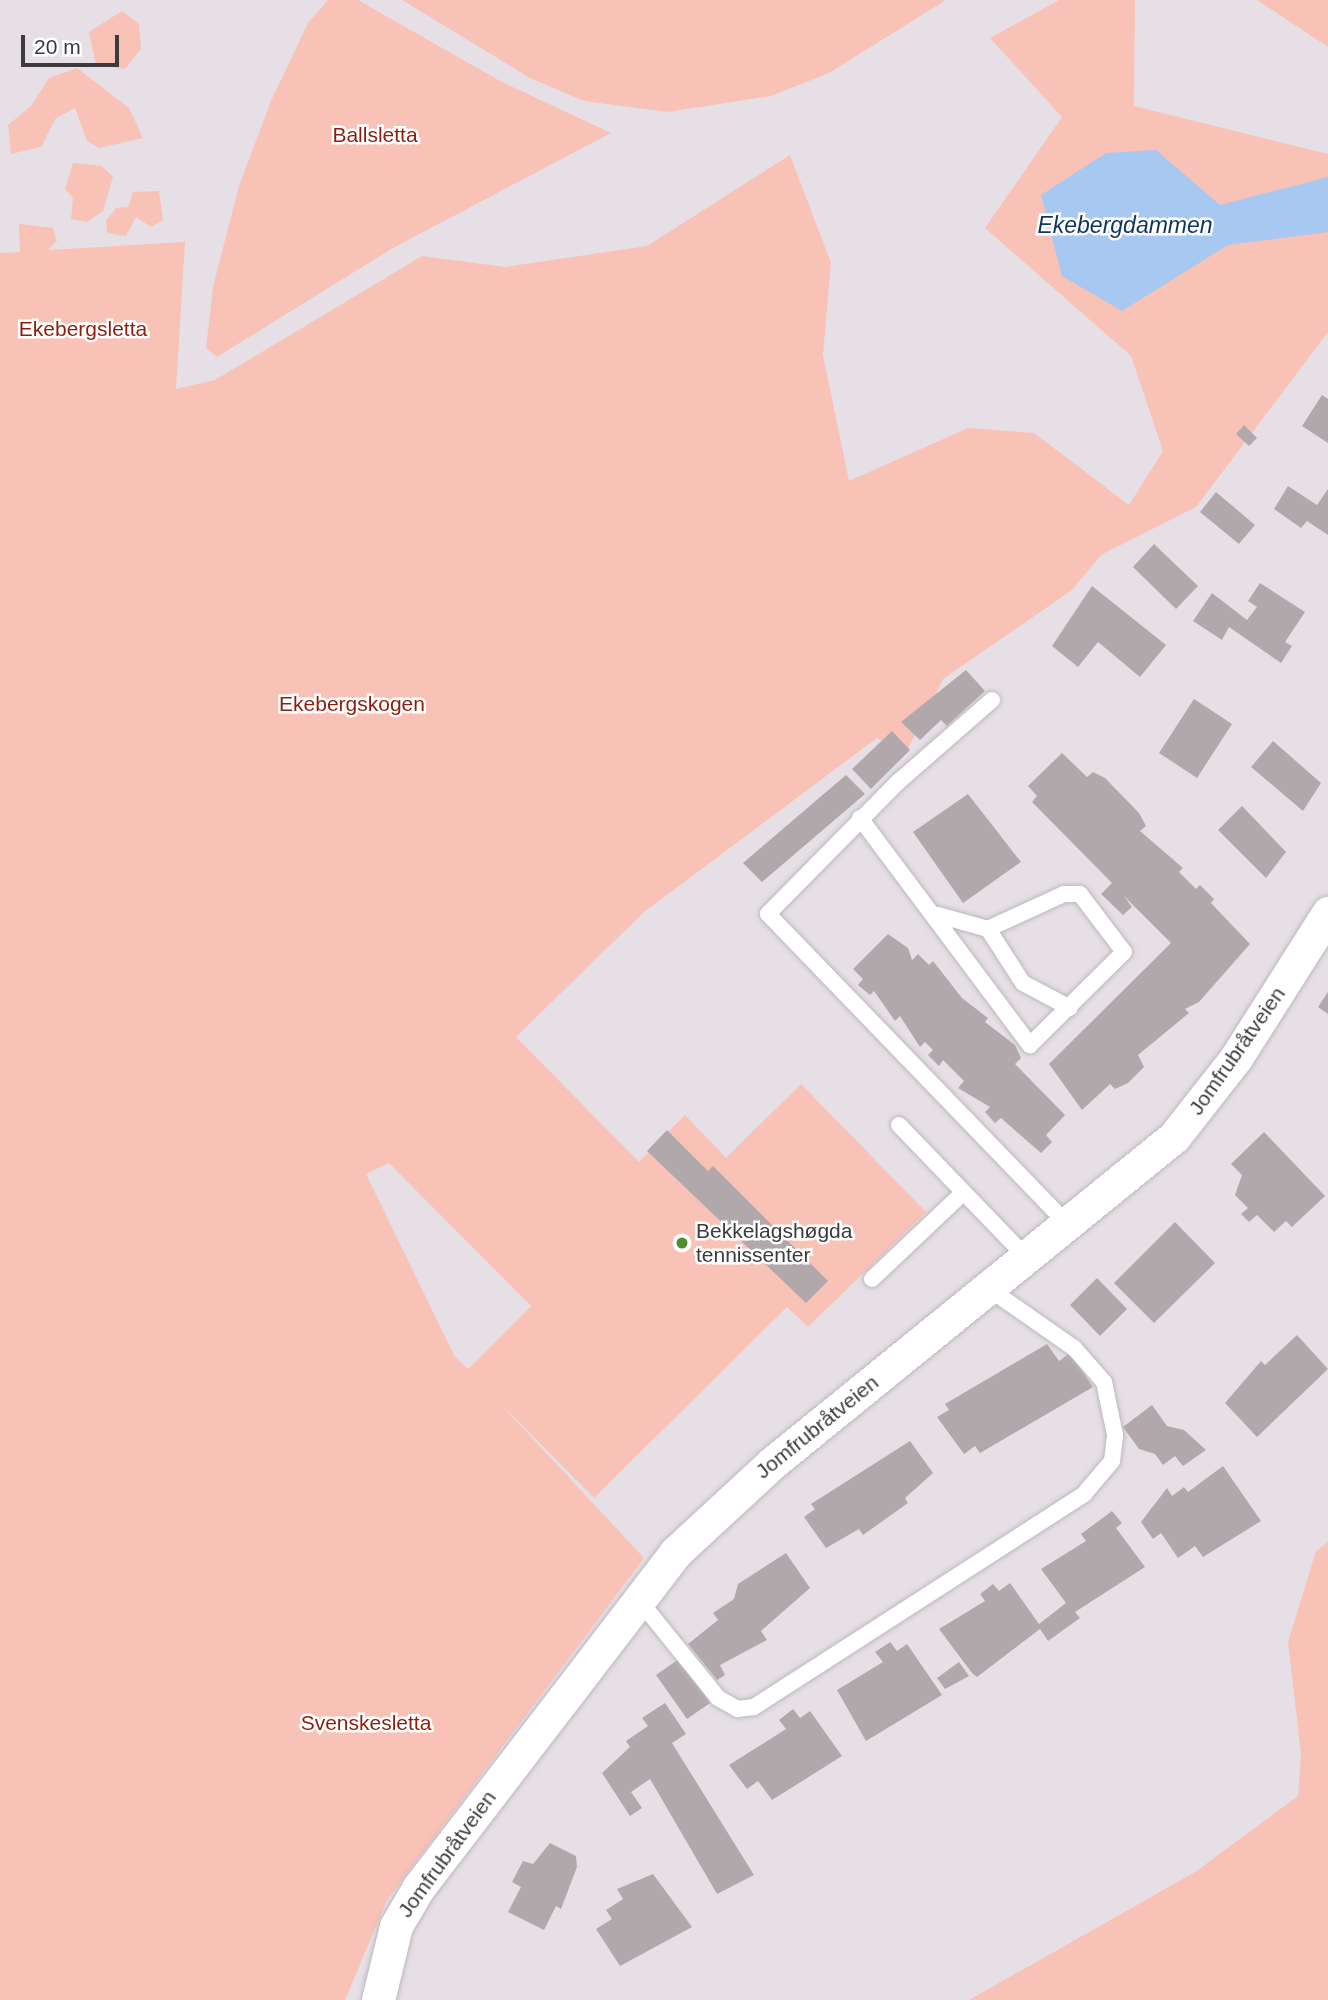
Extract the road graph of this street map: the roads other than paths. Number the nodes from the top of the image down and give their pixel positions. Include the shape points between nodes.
1 (992, 700) dead end
2 (860, 818) junction
3 (1328, 914) edge
4 (938, 915) junction
5 (988, 929) junction
6 (1070, 1008) junction
7 (899, 1125) dead end
8 (962, 1194) junction
9 (1069, 1226) junction
10 (1028, 1259) junction
11 (872, 1279) dead end
12 (990, 1290) junction
13 (639, 1600) junction
14 (379, 2000) edge

1 - 2 lane
2 - 4 lane
2 - 9 lane via 768,915
3 - 9 street, Jomfrubråtveien via 1194,1114
4 - 5 lane
4 - 6 lane via 1030,1045
5 - 6 lane via 1023,983
5 - 6 lane via 1064,894 1080,894 1102,915 1124,952
7 - 8 lane
8 - 10 lane
8 - 11 lane
9 - 10 street, Jomfrubråtveien
10 - 12 street, Jomfrubråtveien
12 - 13 street, Jomfrubråtveien via 709,1517
12 - 13 lane via 1074,1348 1104,1382 1115,1435 1112,1461 1091,1488 754,1707 738,1709 718,1698
13 - 14 street, Jomfrubråtveien via 419,1886 396,1926

